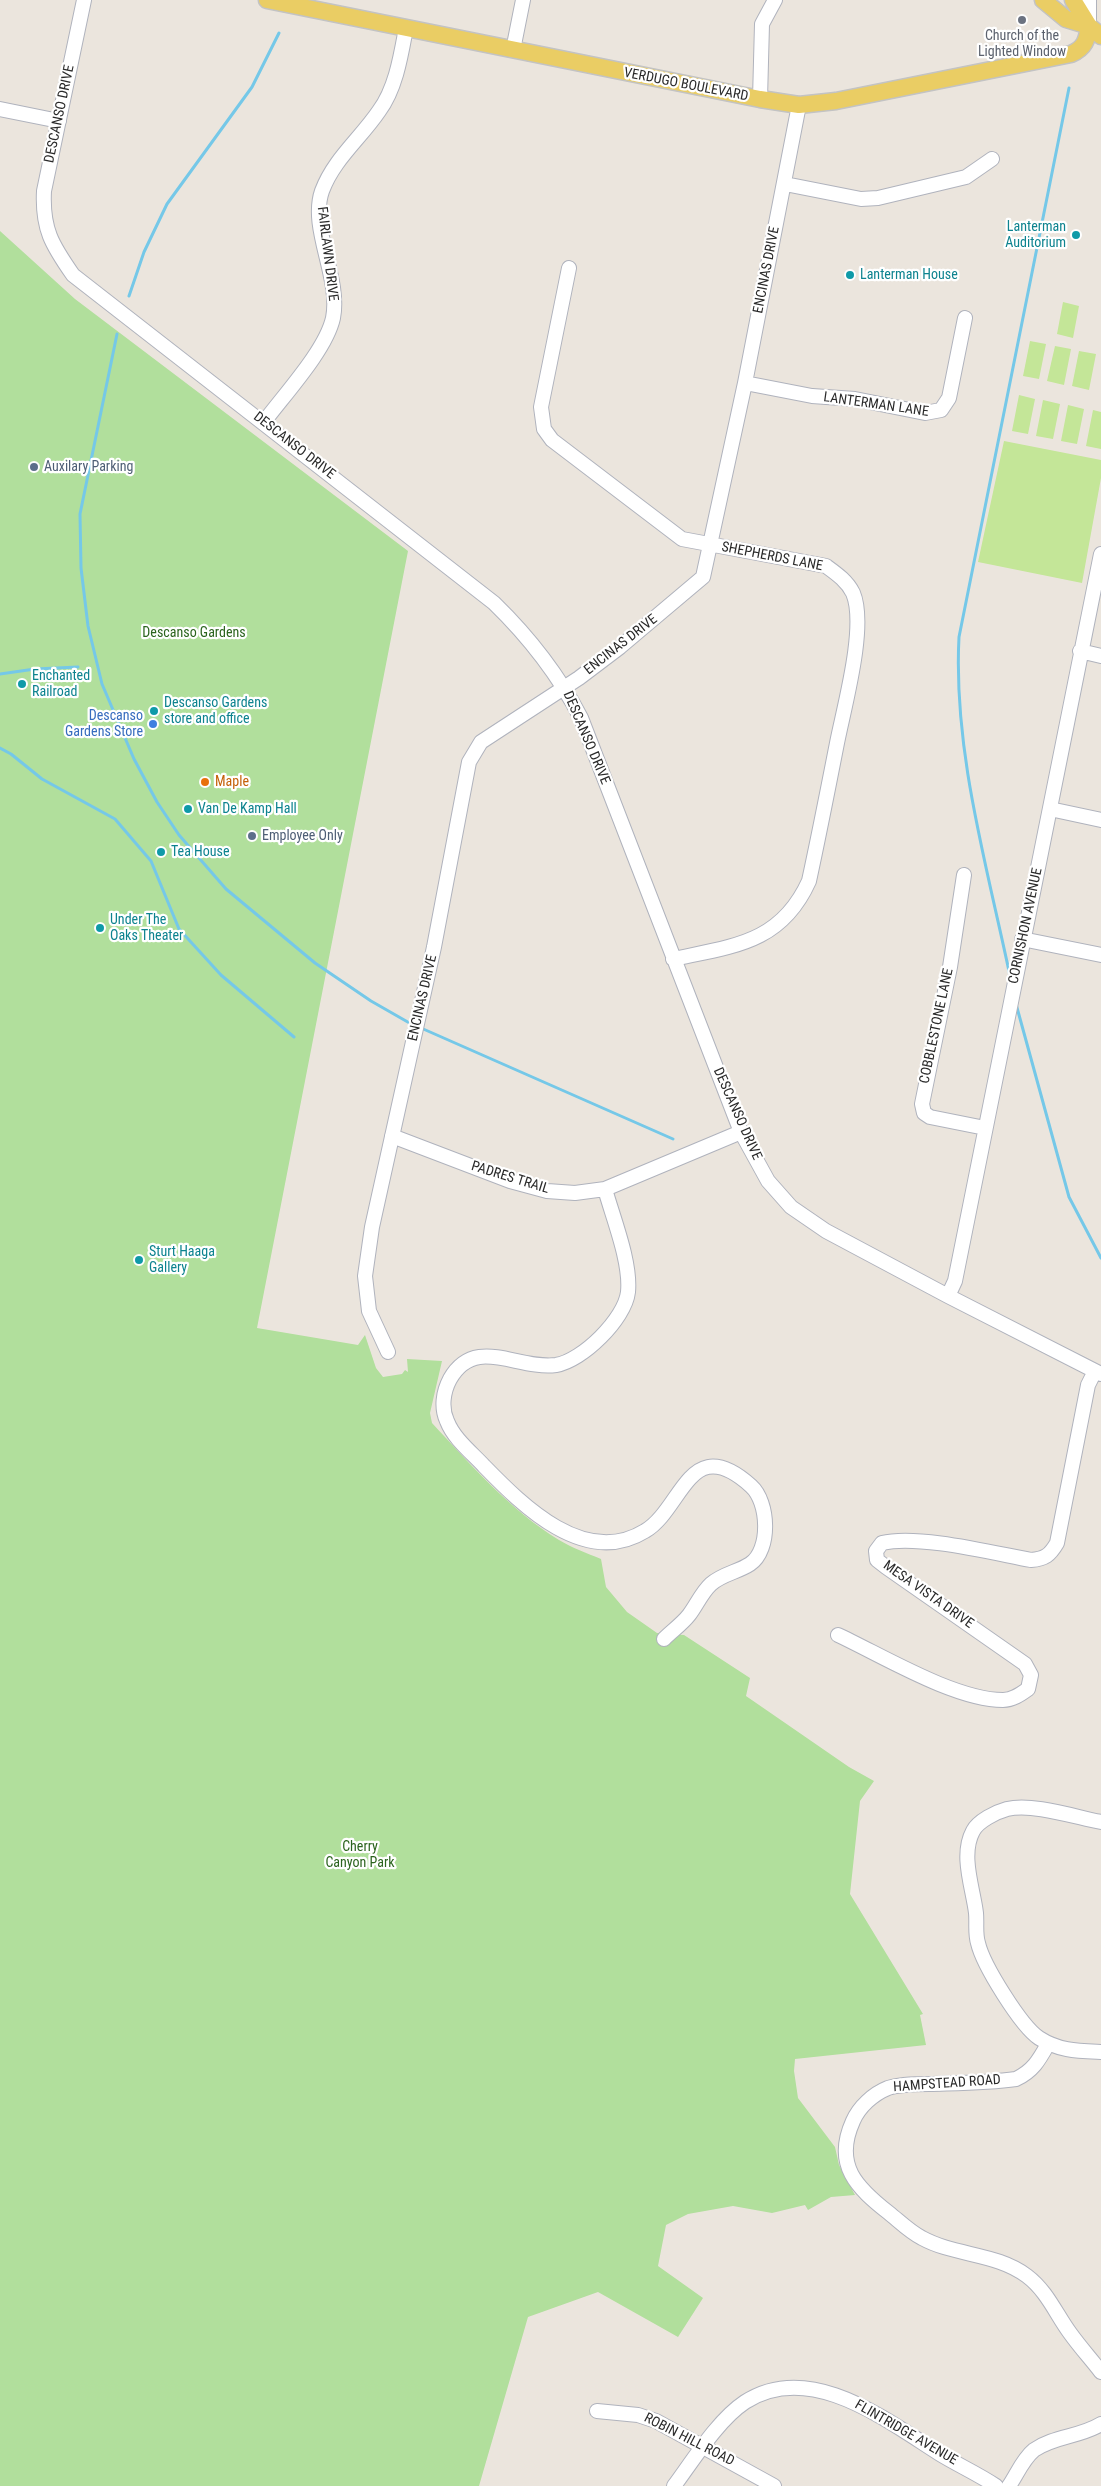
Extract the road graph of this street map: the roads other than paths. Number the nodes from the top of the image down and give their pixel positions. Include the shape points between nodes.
1 (84, 0) edge
2 (267, 0) edge
3 (523, 0) edge
4 (775, 0) edge
5 (1043, 0) edge
6 (1073, 0) edge
7 (1089, 0) edge
8 (297, 3) edge
9 (406, 28) junction
10 (1095, 31) edge
11 (513, 50) junction
12 (760, 99) junction
13 (799, 105) junction
14 (0, 110) edge
15 (59, 121) junction
16 (992, 159) dead end
17 (785, 184) junction
18 (569, 268) dead end
19 (965, 318) dead end
20 (745, 383) junction
21 (264, 422) junction
22 (711, 545) junction
23 (1101, 554) edge
24 (1080, 651) junction
25 (1101, 656) edge
26 (565, 688) junction
27 (1050, 809) junction
28 (1101, 820) edge
29 (964, 875) dead end
30 (1022, 939) junction
31 (1101, 955) edge
32 (673, 958) junction
33 (985, 1128) junction
34 (741, 1132) junction
35 (392, 1136) junction
36 (605, 1189) junction
37 (948, 1296) junction
38 (388, 1352) dead end
39 (1098, 1372) edge
40 (838, 1635) dead end
41 (664, 1638) dead end
42 (1101, 1822) edge
43 (1048, 2044) junction
44 (1101, 2052) edge
45 (1101, 2372) edge
46 (597, 2411) dead end
47 (1101, 2424) edge
48 (704, 2447) junction
49 (674, 2486) edge
50 (774, 2486) edge
51 (996, 2486) edge
52 (1009, 2486) edge

1 - 15 street, DESCANSO DRIVE
2 - 8 main road, VERDUGO BOULEVARD
3 - 11 street
4 - 12 street via 762,24
5 - 10 main road via 1066,19
6 - 10 main road
7 - 10 street
8 - 9 main road, VERDUGO BOULEVARD
9 - 11 main road, VERDUGO BOULEVARD
9 - 21 street, FAIRLAWN DRIVE via 394,80 380,110 344,152 322,193 319,217 334,298 333,319 327,338
10 - 13 main road, VERDUGO BOULEVARD via 1082,48 1071,54 859,97
11 - 12 main road, VERDUGO BOULEVARD
12 - 13 main road, VERDUGO BOULEVARD
13 - 17 street, ENCINAS DRIVE
14 - 15 street
15 - 21 street, DESCANSO DRIVE via 44,191 43,212 51,242 73,275
16 - 17 street via 966,177 878,198 861,199
17 - 20 street, ENCINAS DRIVE
18 - 22 street, SHEPHERDS LANE via 542,399 544,429 552,440 682,540
19 - 20 street, LANTERMAN LANE via 949,398 937,412 925,413 855,399 812,396
20 - 22 street, ENCINAS DRIVE
21 - 26 street, DESCANSO DRIVE via 494,602 541,653
22 - 26 street, ENCINAS DRIVE via 701,580
22 - 32 street, SHEPHERDS LANE via 826,566 843,578 853,593 857,611 856,638 809,881 800,901 778,926 765,933 739,943
23 - 24 street, CORNISHON AVENUE
24 - 25 street
24 - 27 street, CORNISHON AVENUE
26 - 32 street, DESCANSO DRIVE via 581,718
26 - 35 street, ENCINAS DRIVE via 481,742 469,762 434,947
27 - 28 street
27 - 30 street, CORNISHON AVENUE
29 - 33 street, COBBLESTONE LANE via 950,968 922,1104 924,1113 930,1117
30 - 31 street
30 - 33 street, CORNISHON AVENUE
32 - 34 street, DESCANSO DRIVE
33 - 37 street, CORNISHON AVENUE
34 - 36 street, PADRES TRAIL
34 - 37 street, DESCANSO DRIVE via 768,1182 791,1207 826,1231
35 - 36 street, PADRES TRAIL via 502,1178 547,1191 575,1193
35 - 38 street, ENCINAS DRIVE via 365,1276 369,1311
36 - 41 street via 628,1276 626,1298 613,1323 573,1359 558,1364 542,1365 498,1357 465,1361 446,1387 443,1404 447,1421 457,1438 502,1484 535,1513 581,1539 624,1540 644,1532 660,1520 683,1485 696,1472 709,1466 726,1469 756,1491 764,1507 766,1525 761,1546 752,1563 711,1584 687,1618
37 - 39 street, DESCANSO DRIVE
39 - 40 street, MESA VISTA DRIVE via 1088,1385 1057,1543 1051,1553 1043,1559 1031,1560 894,1540 882,1543 876,1551 877,1560 886,1567 1025,1664 1030,1676 1028,1689 1005,1700 976,1696 941,1684
42 - 43 street via 1023,1808 1007,1809 987,1818 974,1829 968,1842 978,1943 989,1971 1028,2026
43 - 44 street via 1074,2051
43 - 45 street, HAMPSTEAD ROAD via 1037,2065 1016,2079 888,2088 865,2103 856,2114 847,2140 847,2160 864,2193 920,2237 944,2248 1014,2267 1029,2277 1043,2291
46 - 48 street, ROBIN HILL ROAD via 638,2415
47 - 52 street via 1034,2450
48 - 49 street, FLINTRIDGE AVENUE
48 - 50 street, ROBIN HILL ROAD
48 - 51 street, FLINTRIDGE AVENUE via 729,2415 746,2402 766,2392 795,2386 835,2395 861,2406

